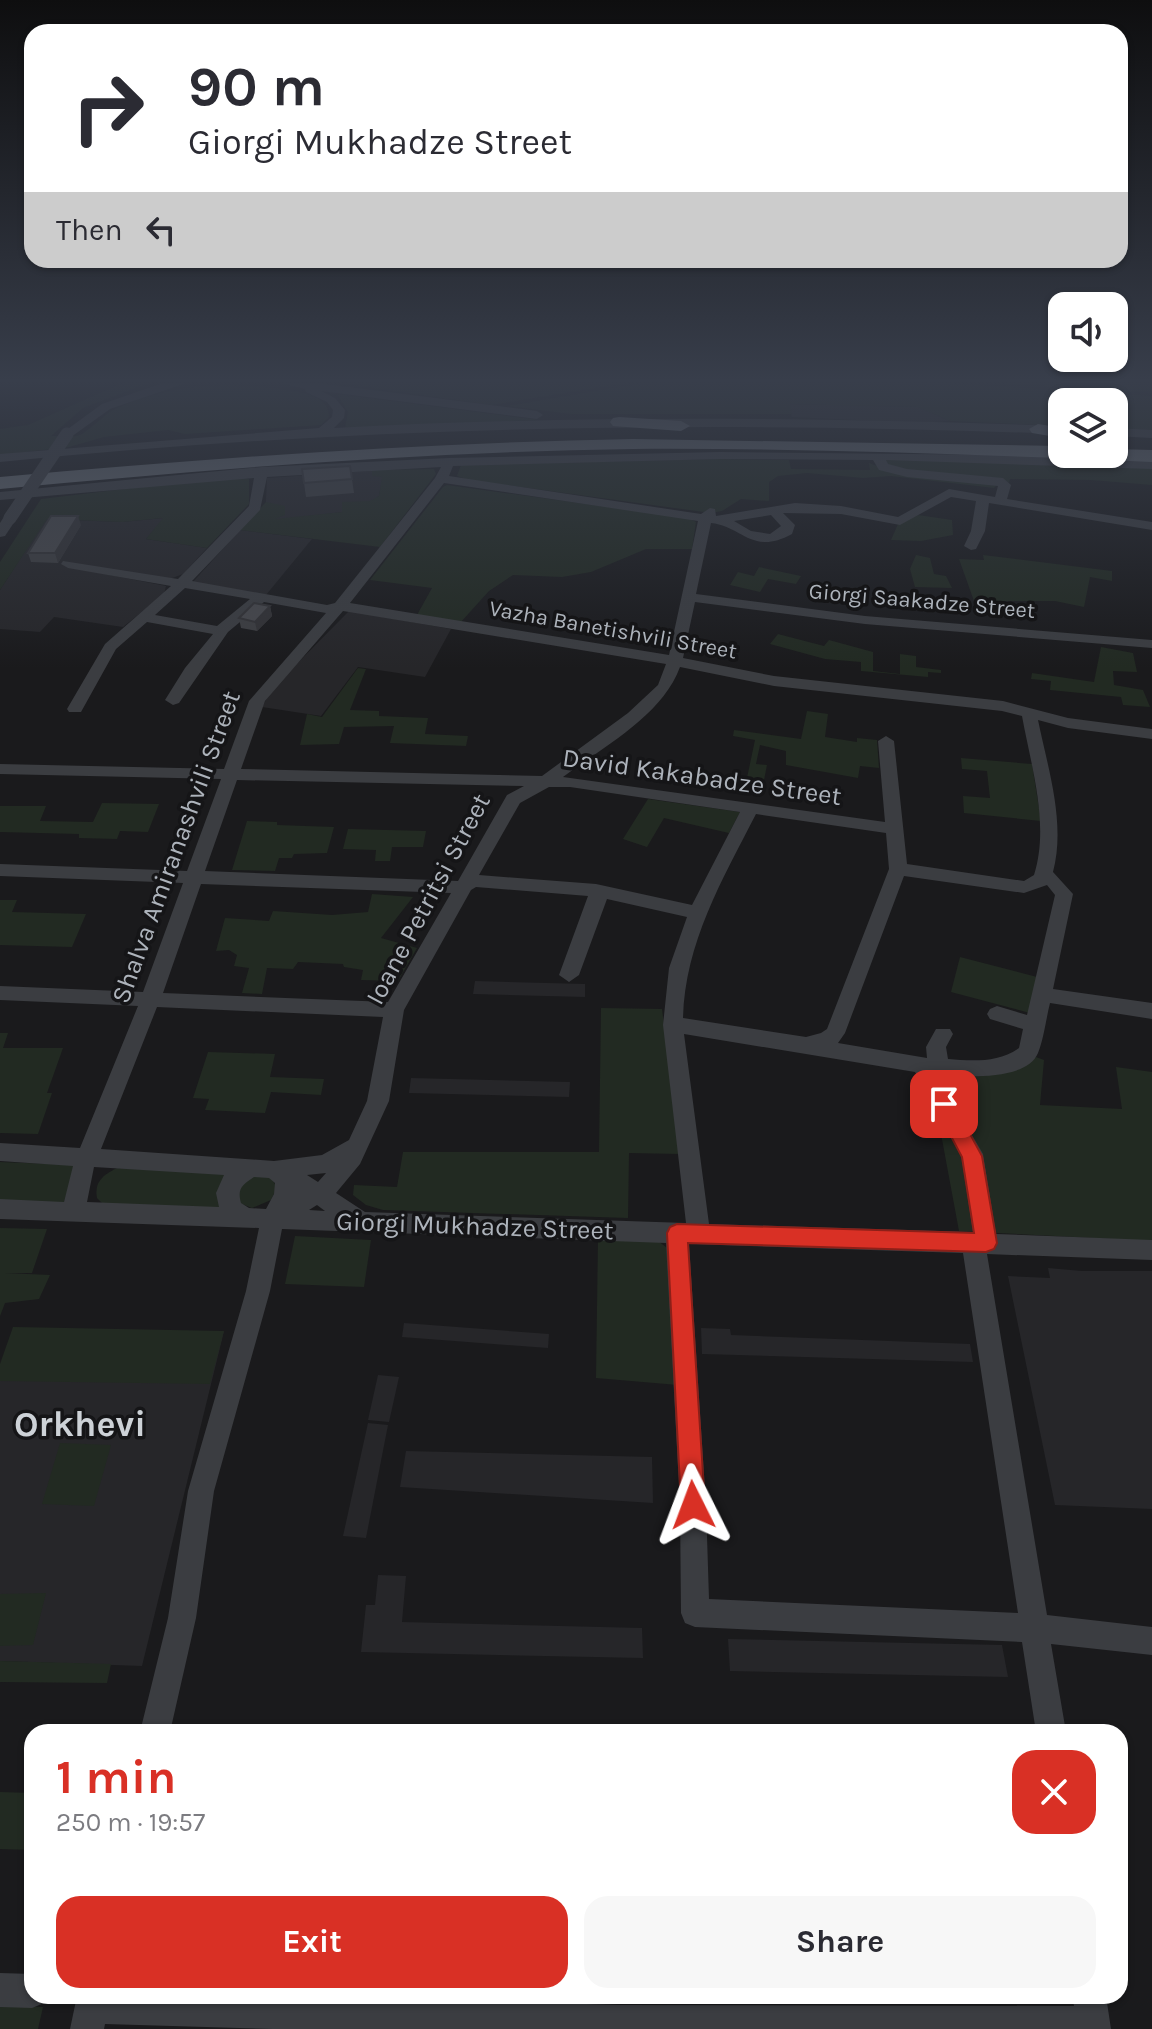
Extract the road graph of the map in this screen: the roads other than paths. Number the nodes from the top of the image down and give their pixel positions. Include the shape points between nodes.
1 (37, 478) edge
2 (55, 478) edge
3 (90, 478) edge
4 (186, 478) edge
5 (261, 478) edge
6 (966, 478) edge
7 (441, 479) joint
8 (137, 482) junction
9 (0, 483) edge
10 (0, 497) edge
11 (983, 498) junction
12 (1000, 500) junction
13 (772, 509) junction
14 (713, 516) junction
15 (1152, 526) edge
16 (0, 533) edge
17 (971, 546) dead end
18 (68, 564) dead end
19 (180, 585) junction
20 (689, 597) junction
21 (260, 598) junction
22 (340, 606) junction
23 (141, 617) junction
24 (217, 630) junction
25 (1152, 644) edge
26 (675, 661) junction
27 (173, 700) dead end
28 (75, 709) dead end
29 (1029, 712) junction
30 (1152, 734) edge
31 (886, 741) dead end
32 (0, 769) edge
33 (229, 774) junction
34 (545, 782) junction
35 (751, 808) junction
36 (895, 829) junction
37 (898, 869) junction
38 (0, 870) edge
39 (1044, 875) junction
40 (193, 876) junction
41 (461, 887) junction
42 (596, 890) junction
43 (698, 913) junction
44 (569, 975) dead end
45 (1041, 992) junction
46 (0, 993) edge
47 (151, 998) junction
48 (394, 1010) junction
49 (1152, 1011) edge
50 (997, 1014) dead end
51 (673, 1025) junction
52 (1034, 1025) junction
53 (943, 1034) dead end
54 (804, 1045) junction
55 (930, 1066) junction
56 (358, 1144) junction
57 (0, 1152) edge
58 (89, 1156) junction
59 (268, 1170) junction
60 (319, 1194) junction
61 (0, 1209) edge
62 (74, 1211) junction
63 (259, 1219) junction
64 (363, 1223) junction
65 (688, 1234) junction
66 (980, 1242) junction
67 (1152, 1250) edge
68 (1035, 1628) junction
69 (1152, 1641) edge
70 (157, 1724) edge
71 (1050, 1724) edge
72 (0, 1990) edge
73 (24, 1991) edge
74 (87, 2007) edge
75 (1093, 2016) edge

1 - 16 street, bridge
2 - 9 highway
3 - 8 highway
4 - 8 street
5 - 19 street via 255,507
6 - 12 street via 999,481 1005,485
7 - 14 street
7 - 22 street, Shalva Amiranashvili Street
8 - 10 street
11 - 12 street
11 - 13 street via 949,493 900,521 841,510
11 - 17 street
12 - 15 street
13 - 14 street
13 - 14 street via 788,525 777,537 745,534
14 - 20 street, Ioane Petritsi Street
18 - 19 street, Vazha Banetishvili Street
19 - 21 street, Vazha Banetishvili Street
19 - 23 street
20 - 25 street, Giorgi Saakadze Street via 865,620
20 - 26 street, Ioane Petritsi Street
21 - 22 street, Vazha Banetishvili Street via 327,609
21 - 24 street
22 - 26 street, Vazha Banetishvili Street
22 - 33 street, Shalva Amiranashvili Street via 264,691
23 - 24 street
23 - 28 street via 104,655
24 - 27 street via 221,633
26 - 29 street, Vazha Banetishvili Street via 774,681
26 - 34 street, Ioane Petritsi Street via 665,687 644,707
29 - 30 street, Vazha Banetishvili Street
29 - 39 street via 1049,851
31 - 36 street
32 - 33 street, David Kakabadze Street
33 - 34 street, David Kakabadze Street
33 - 40 street, Shalva Amiranashvili Street
34 - 35 street, David Kakabadze Street
34 - 41 street, Ioane Petritsi Street via 513,799
35 - 36 street, David Kakabadze Street
35 - 43 street
36 - 37 street
37 - 39 street via 1024,887 1037,884
37 - 54 street via 835,1033
38 - 40 street
39 - 45 street via 1064,894
40 - 41 street
40 - 47 street, Shalva Amiranashvili Street
41 - 42 street via 474,881
41 - 48 street, Ioane Petritsi Street
42 - 43 street
42 - 44 street via 598,898
43 - 51 street via 677,969
45 - 49 street
45 - 52 street
46 - 47 street
47 - 48 street
47 - 58 street, Shalva Amiranashvili Street
48 - 56 street, Ioane Petritsi Street via 378,1101
50 - 52 street
51 - 54 street
51 - 65 street
52 - 55 street via 1028,1052 1018,1062 976,1068
53 - 55 street
54 - 55 street
55 - 66 street via 930,1084 958,1124 972,1156
56 - 59 street via 326,1164
56 - 60 street, Ioane Petritsi Street via 342,1173
57 - 58 street
58 - 59 street
58 - 62 street, Shalva Amiranashvili Street
59 - 60 street
59 - 63 street via 286,1182 285,1195
59 - 63 street via 234,1178 227,1193 231,1209
60 - 63 street, Ioane Petritsi Street
60 - 64 street
61 - 62 street, Giorgi Mukhadze Street
62 - 63 street, Giorgi Mukhadze Street
63 - 64 street, Giorgi Mukhadze Street
63 - 70 street via 254,1306 201,1491 182,1618
64 - 65 street, Giorgi Mukhadze Street
65 - 66 street, Giorgi Mukhadze Street
65 - 68 street via 695,1613
66 - 67 street, Giorgi Mukhadze Street
66 - 68 street
68 - 69 street
68 - 71 street
72 - 73 street
74 - 75 street via 622,2022

